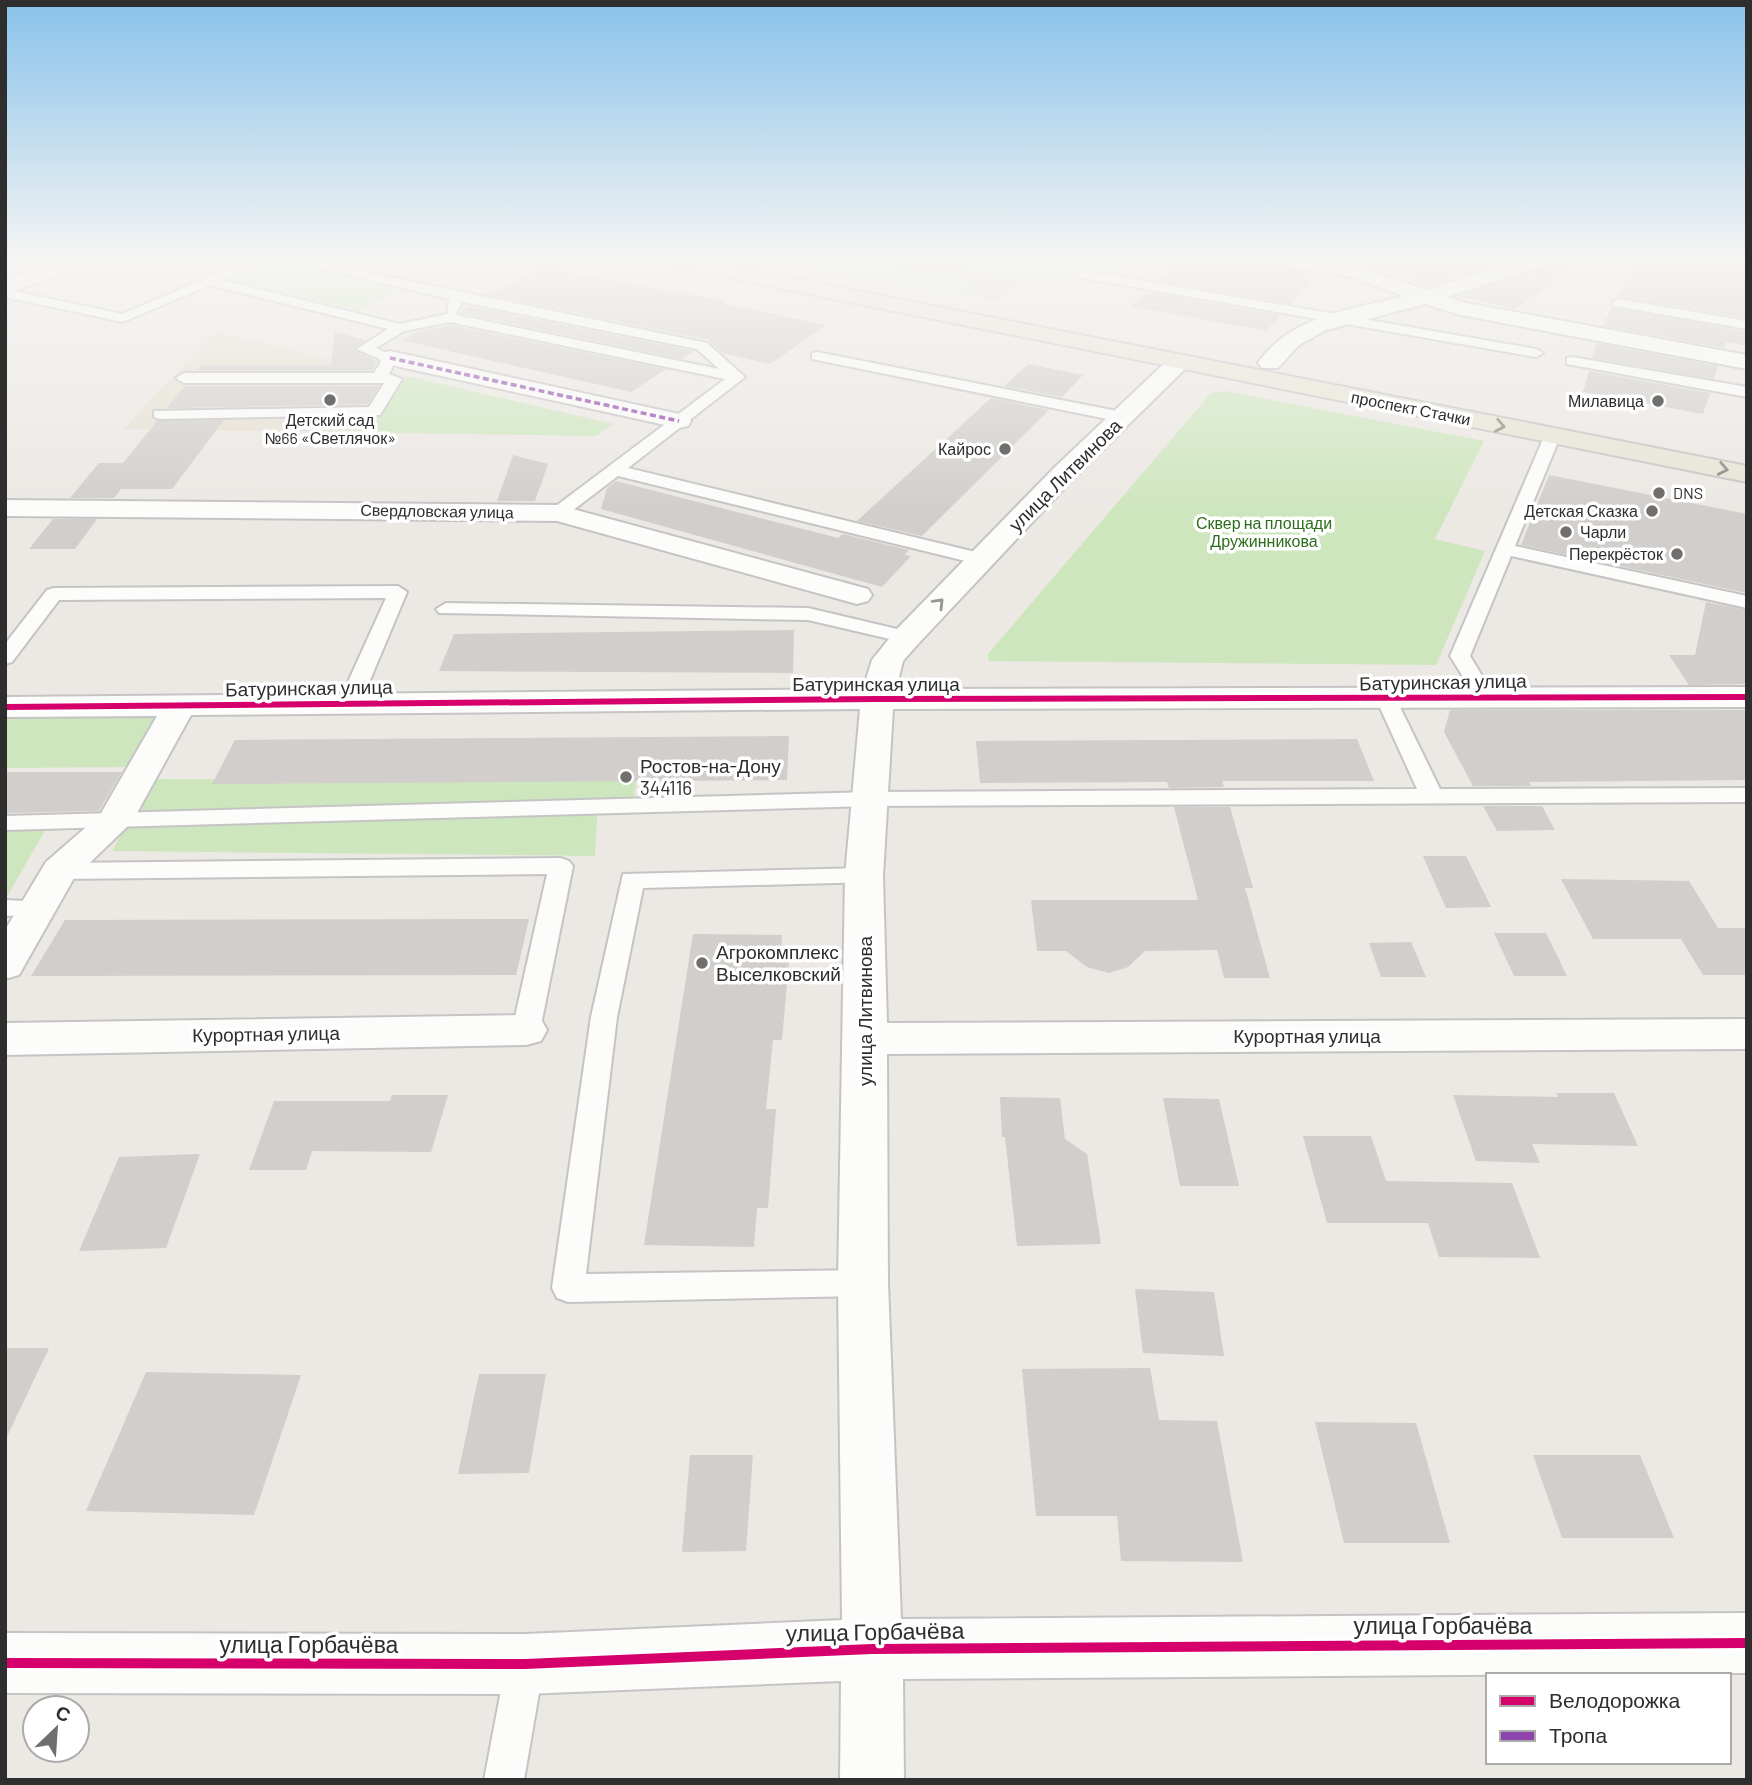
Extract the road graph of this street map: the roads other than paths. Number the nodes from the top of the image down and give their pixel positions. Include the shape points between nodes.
1 (375, 342) edge
2 (568, 342) edge
3 (684, 342) edge
4 (1080, 342) edge
5 (1164, 342) edge
6 (1291, 342) edge
7 (1474, 342) edge
8 (1637, 342) edge
9 (1536, 353) dead end
10 (817, 356) dead end
11 (1572, 361) dead end
12 (1179, 362) junction
13 (1747, 362) edge
14 (1270, 363) junction
15 (385, 368) junction
16 (737, 377) junction
17 (184, 378) dead end
18 (1747, 392) edge
19 (160, 414) dead end
20 (1122, 417) junction
21 (679, 421) junction
22 (1552, 437) junction
23 (1747, 456) edge
24 (615, 470) junction
25 (1747, 474) edge
26 (5, 508) edge
27 (558, 513) junction
28 (1505, 549) junction
29 (982, 559) junction
30 (857, 595) dead end
31 (1747, 602) edge
32 (446, 609) dead end
33 (907, 637) junction
34 (5, 658) edge
35 (1485, 697) junction
36 (1747, 697) edge
37 (877, 699) junction
38 (1387, 699) junction
39 (349, 704) junction
40 (180, 705) junction
41 (5, 707) edge
42 (1747, 795) edge
43 (1432, 796) junction
44 (871, 799) junction
45 (114, 822) junction
46 (5, 823) edge
47 (59, 871) junction
48 (864, 876) junction
49 (21, 908) edge
50 (5, 965) edge
51 (526, 1030) joint
52 (1747, 1034) edge
53 (5, 1039) edge
54 (866, 1039) junction
55 (863, 1283) junction
56 (1747, 1643) edge
57 (872, 1649) junction
58 (5, 1663) edge
59 (524, 1664) junction
60 (504, 1780) edge
61 (872, 1780) edge

1 - 15 lane via 364,349
2 - 16 lane
3 - 16 lane via 702,346
4 - 12 main road, проспект Стачки
5 - 14 main road, проспект Стачки
6 - 14 street
7 - 9 lane
8 - 13 street
10 - 20 lane
11 - 18 lane
12 - 20 street, улица Литвинова
12 -> 22 main road, проспект Стачки
14 - 23 main road, проспект Стачки
15 - 17 lane
15 - 19 lane via 394,382 374,412
15 - 21 street
16 - 21 lane
20 - 29 street, улица Литвинова
21 - 24 lane
22 -> 25 main road, проспект Стачки
22 - 28 lane
24 - 27 lane
24 - 29 lane
26 - 27 street, Свердловская улица
27 - 30 street, Свердловская улица
28 - 31 lane
28 - 35 lane via 1460,656
33 -> 29 street, улица Литвинова
32 - 33 lane via 808,614
33 - 37 street, улица Литвинова via 888,660
34 - 39 lane via 54,594 398,592
35 - 36 street, Батуринская улица
35 - 38 street, Батуринская улица
37 - 38 street, Батуринская улица
37 - 39 street, Батуринская улица
37 - 44 street, улица Литвинова
38 - 43 lane
39 - 40 street, Батуринская улица
40 - 41 street, Батуринская улица
40 - 45 street
42 - 43 lane
43 - 44 lane
44 - 45 lane
44 - 48 street, улица Литвинова
45 - 46 lane
45 - 47 street
47 - 49 street
47 - 51 lane via 561,866
48 - 54 street, улица Литвинова
48 - 55 lane via 632,880 604,1017 568,1288
49 - 50 street
51 - 53 street, Курортная улица
52 - 54 street, Курортная улица
54 - 55 street, улица Литвинова
55 - 57 street, улица Литвинова
56 - 57 street, улица Горбачёва
57 - 59 street, улица Горбачёва
57 - 61 street, улица Литвинова
58 - 59 street, улица Горбачёва
59 - 60 lane

